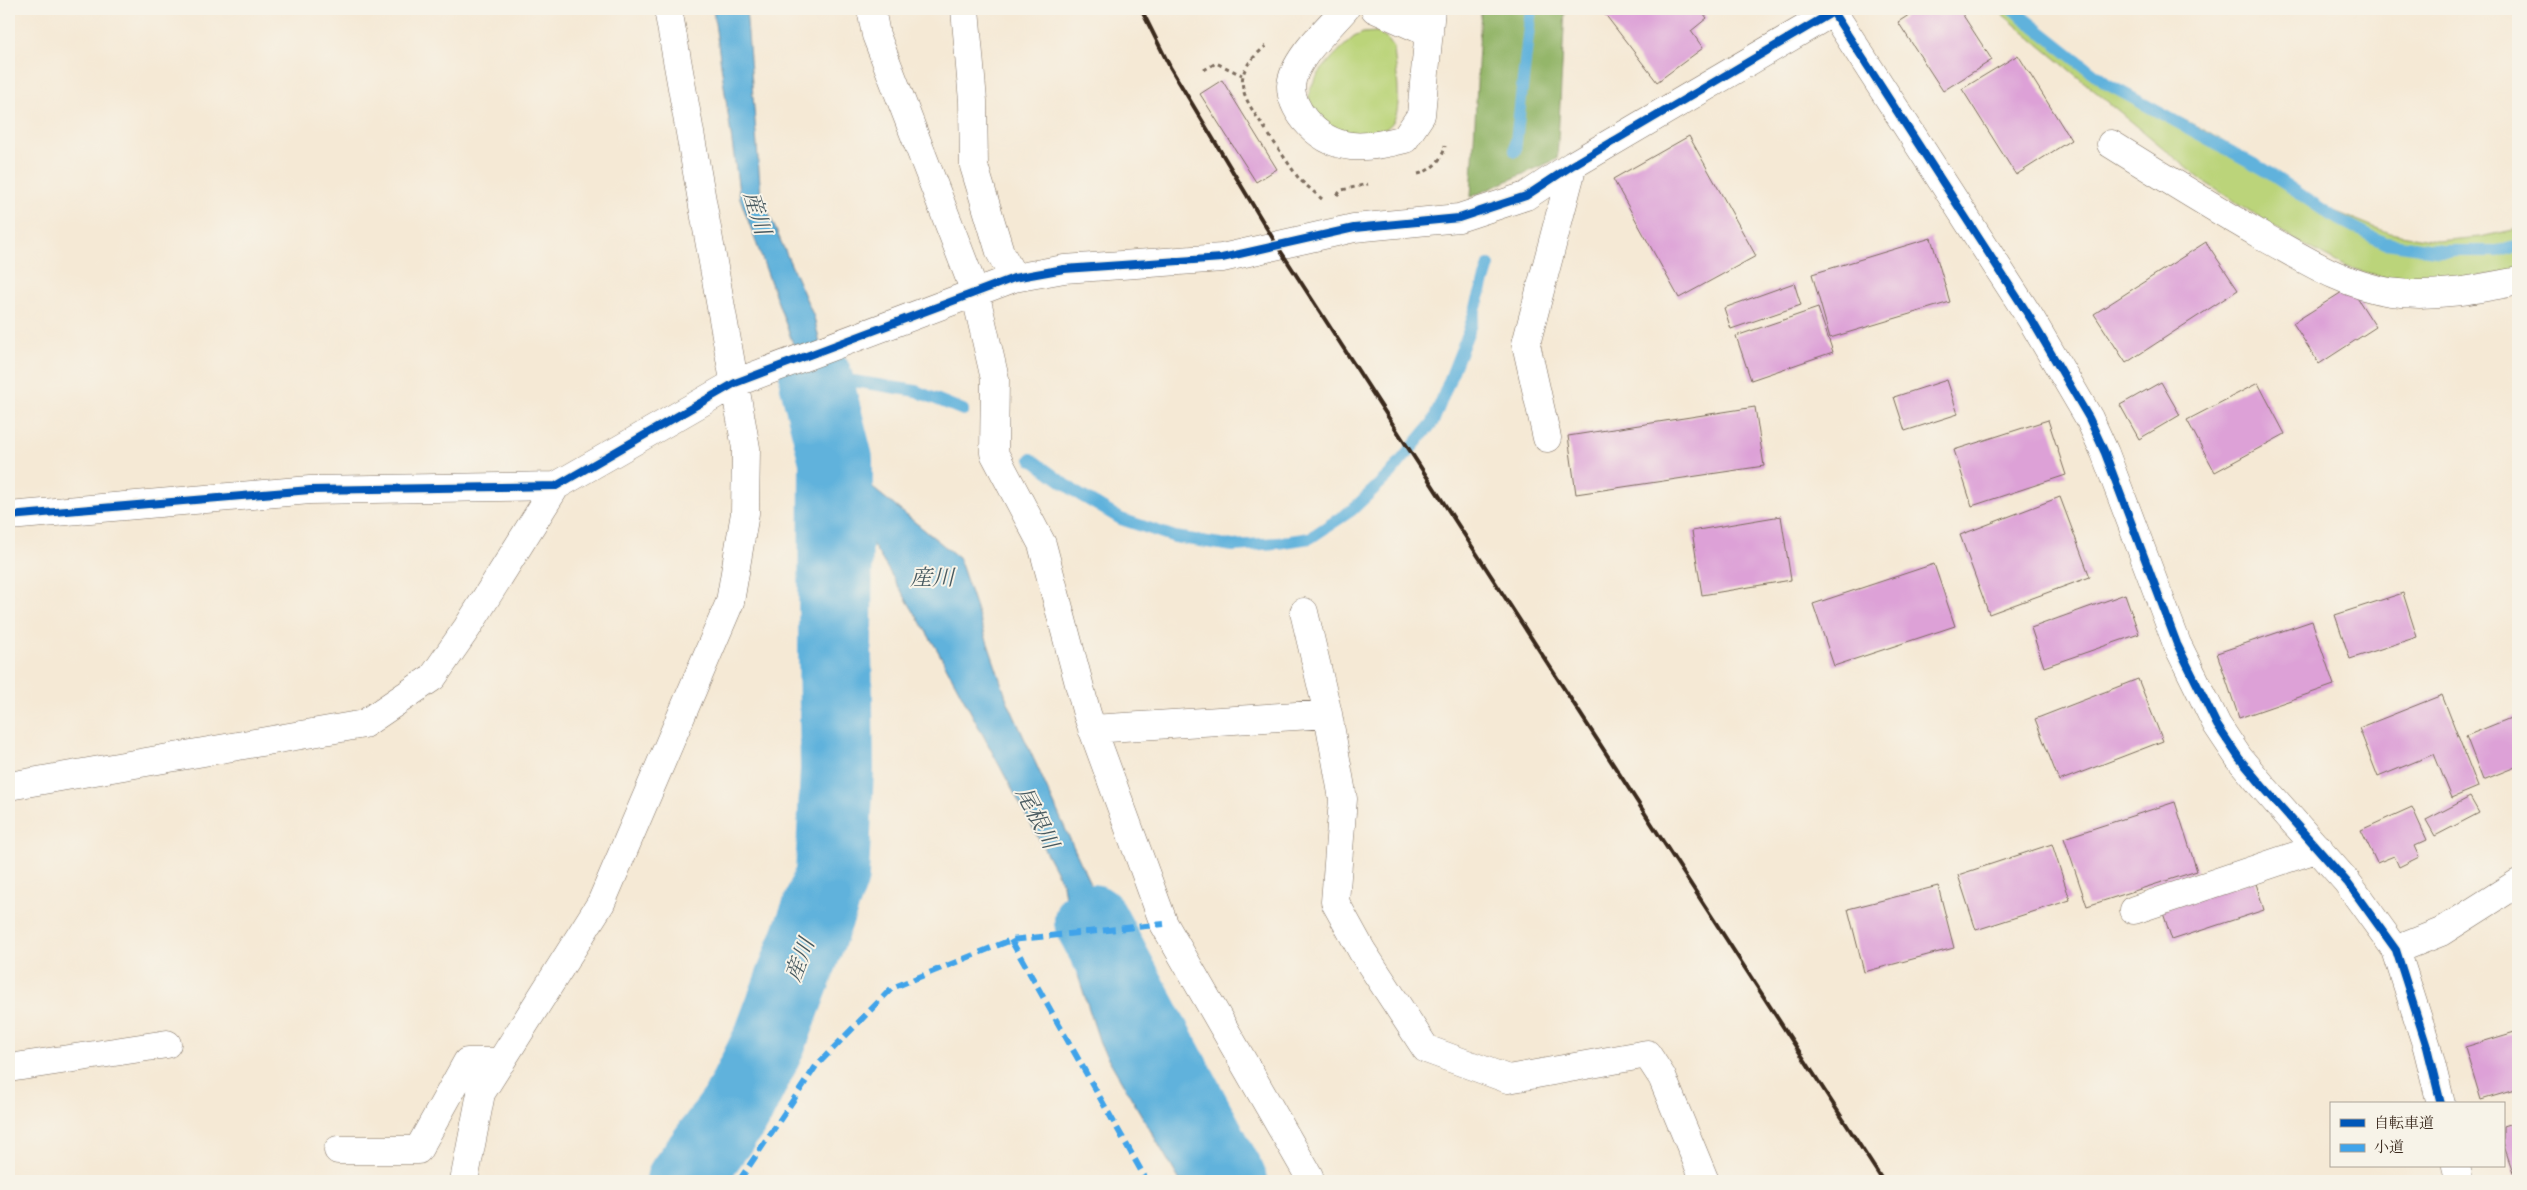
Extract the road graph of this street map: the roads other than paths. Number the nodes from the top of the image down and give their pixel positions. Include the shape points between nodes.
1 (668, 9) edge
2 (871, 9) edge
3 (966, 9) edge
4 (1346, 9) edge
5 (1374, 9) edge
6 (1839, 12) edge
7 (1430, 21) edge
8 (2110, 144) dead end
9 (1573, 165) junction
10 (1014, 278) junction
11 (2518, 281) edge
12 (975, 292) junction
13 (742, 381) junction
14 (1547, 438) dead end
15 (556, 486) junction
16 (9, 516) edge
17 (1304, 612) dead end
18 (1328, 714) junction
19 (1092, 728) junction
20 (9, 786) edge
21 (2319, 848) junction
22 (2518, 884) edge
23 (2134, 910) dead end
24 (2396, 950) junction
25 (168, 1044) dead end
26 (500, 1062) junction
27 (9, 1068) edge
28 (2441, 1102) edge
29 (338, 1150) dead end
30 (2456, 1168) edge
31 (1309, 1176) dead end
32 (464, 1181) edge
33 (1705, 1181) edge
34 (2459, 1181) edge

1 - 13 street
2 - 12 street via 876,35
3 - 10 street via 974,166 1000,252
4 - 7 street via 1302,59 1291,85 1295,108 1316,133 1336,145 1375,147 1405,139 1421,115
5 - 7 street
6 - 9 street
6 - 21 street via 2031,319 2089,418 2177,644 2217,725 2258,781
8 - 11 street via 2315,265 2361,286 2417,294 2471,290
9 - 10 street via 1526,196 1458,218 1354,228 1222,258 1064,269
9 - 14 street via 1526,344
10 - 12 street
12 - 13 street
12 - 19 street via 994,379 994,453 1042,544
13 - 15 street
13 - 26 street via 745,514 730,602 601,903
15 - 16 street via 310,490
15 - 20 street via 433,677 364,724
17 - 18 street
18 - 19 street
18 - 33 street via 1343,799 1335,902 1362,951 1426,1049 1508,1079 1647,1054 1662,1077
19 - 31 street via 1164,924
21 - 23 street
21 - 24 street
22 - 24 street via 2440,932
24 - 28 street
25 - 27 street
26 - 29 street via 467,1062 418,1150
26 - 32 street via 481,1093
30 - 34 street

